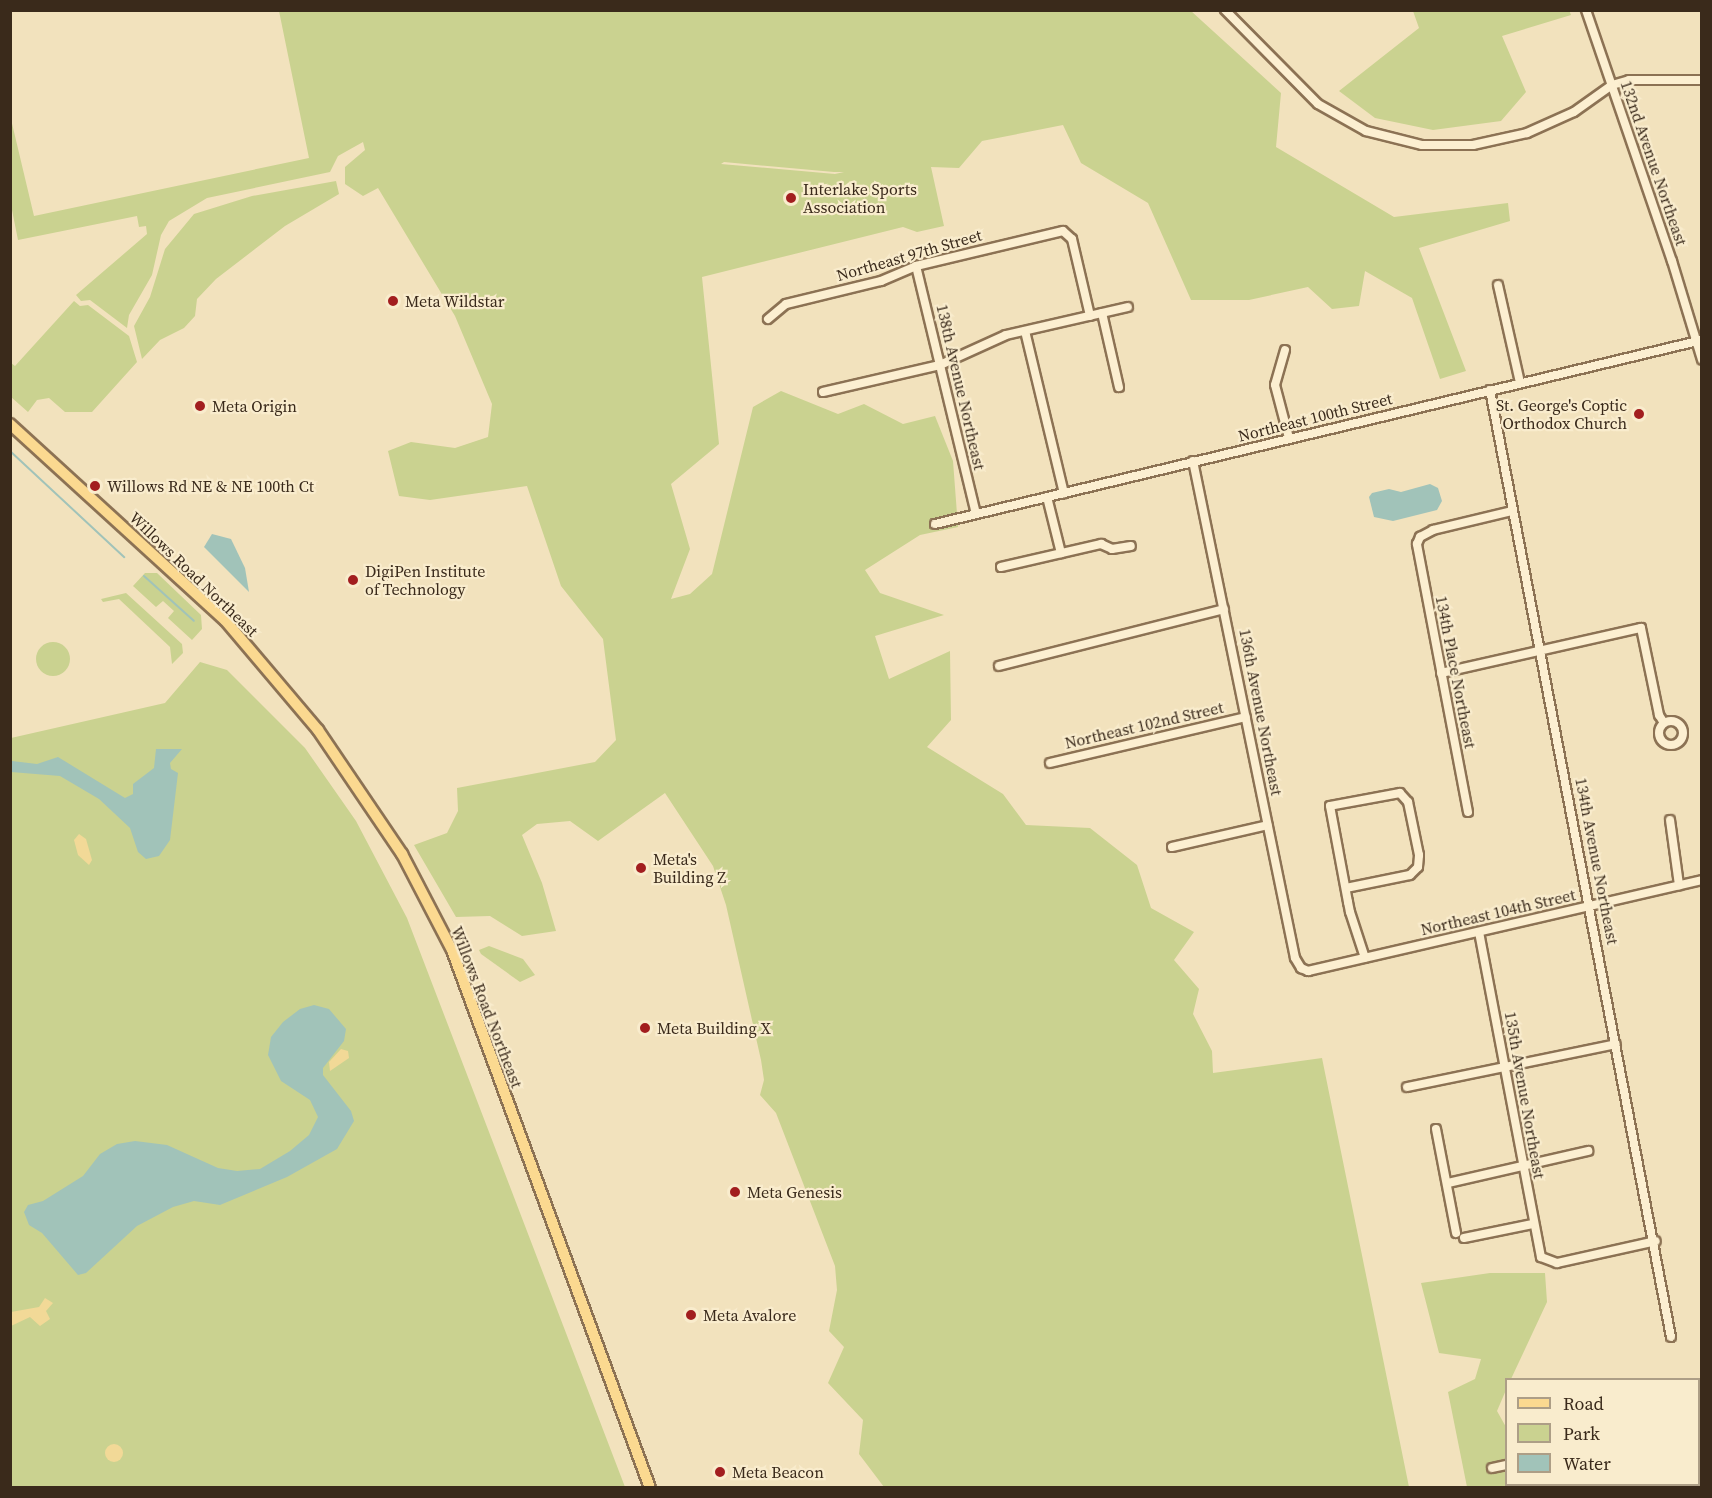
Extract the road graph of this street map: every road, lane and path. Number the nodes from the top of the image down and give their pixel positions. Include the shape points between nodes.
1 (1225, 10) edge
2 (1586, 10) edge
3 (1701, 80) edge
4 (1612, 85) junction
5 (916, 266) junction
6 (1498, 285) dead end
7 (1128, 307) dead end
8 (1102, 313) junction
9 (1090, 316) junction
10 (768, 319) dead end
11 (1025, 331) junction
12 (1699, 341) edge
13 (1285, 350) dead end
14 (1701, 360) edge
15 (940, 365) junction
16 (1520, 383) junction
17 (1119, 387) dead end
18 (1490, 390) junction
19 (823, 392) dead end
20 (10, 424) edge
21 (1289, 438) junction
22 (1193, 461) junction
23 (1064, 493) junction
24 (1047, 497) junction
25 (1512, 511) junction
26 (976, 514) junction
27 (935, 524) dead end
28 (1131, 546) dead end
29 (1061, 553) junction
30 (1001, 567) dead end
31 (1224, 609) junction
32 (1540, 652) junction
33 (999, 666) dead end
34 (1441, 673) junction
35 (1246, 717) junction
36 (1664, 723) dead end
37 (1050, 763) dead end
38 (1468, 812) dead end
39 (1670, 820) dead end
40 (1268, 825) junction
41 (1172, 847) dead end
42 (1701, 880) edge
43 (1679, 885) junction
44 (1346, 888) junction
45 (1591, 906) junction
46 (1479, 932) junction
47 (1365, 958) junction
48 (1301, 968) joint
49 (1616, 1044) junction
50 (1503, 1068) junction
51 (1407, 1087) dead end
52 (1436, 1129) dead end
53 (1588, 1151) dead end
54 (1521, 1166) junction
55 (1448, 1183) junction
56 (1533, 1224) junction
57 (1656, 1241) junction
58 (1671, 1337) dead end
59 (1505, 1465) edge
60 (1492, 1468) dead end
61 (650, 1488) edge

1 - 4 street via 1302,91 1340,119 1394,139 1448,147 1473,146 1555,123
2 - 4 street, 132nd Avenue Northeast
3 - 4 street via 1629,80
4 - 12 street, 132nd Avenue Northeast
5 - 9 street, Northeast 97th Street via 1063,231 1072,239
5 - 10 street, Northeast 97th Street via 881,280 786,304
5 - 15 street, 138th Avenue Northeast
6 - 16 street
7 - 8 street
8 - 9 street
8 - 17 street
9 - 11 street
11 - 15 street
11 - 23 street
12 - 14 street, 132nd Avenue Northeast
12 - 16 street, Northeast 100th Street
13 - 21 street via 1275,385
15 - 19 street
15 - 26 street, 138th Avenue Northeast
16 - 18 street, Northeast 100th Street
18 - 21 street, Northeast 100th Street
18 - 25 street, 134th Avenue Northeast
20 - 61 main road, Willows Road Northeast via 225,620 318,730 402,854 452,950
21 - 22 street, Northeast 100th Street
22 - 23 street, Northeast 100th Street
22 - 31 street, 136th Avenue Northeast
23 - 24 street, Northeast 100th Street
24 - 26 street, Northeast 100th Street
24 - 29 street
25 - 32 street, 134th Avenue Northeast
25 - 34 street, 134th Place Northeast via 1432,530 1420,537 1416,552
26 - 27 street, Northeast 100th Street
28 - 29 street via 1112,549 1101,544
29 - 30 street
31 - 33 street
31 - 35 street, 136th Avenue Northeast
32 - 34 street
32 - 36 street via 1641,628
32 - 45 street, 134th Avenue Northeast
34 - 38 street, 134th Place Northeast
35 - 37 street, Northeast 102nd Street
35 - 40 street, 136th Avenue Northeast
39 - 43 street
40 - 41 street
40 - 48 street, 136th Avenue Northeast via 1295,958
42 - 43 street, Northeast 104th Street
43 - 45 street, Northeast 104th Street
44 - 44 street via 1330,806 1400,793 1408,802 1418,867 1410,875
44 - 47 street
45 - 46 street, Northeast 104th Street
45 - 49 street, 134th Avenue Northeast
46 - 47 street, Northeast 104th Street
46 - 50 street, 135th Avenue Northeast
47 - 48 street, Northeast 104th Street via 1308,971
49 - 50 street
49 - 57 street, 134th Avenue Northeast
50 - 51 street
50 - 54 street, 135th Avenue Northeast
52 - 55 street
53 - 54 street
54 - 55 street
54 - 56 street, 135th Avenue Northeast
55 - 56 street via 1460,1235
56 - 57 street, 135th Avenue Northeast via 1538,1251 1546,1262 1557,1263
57 - 58 street, 134th Avenue Northeast
59 - 60 street

